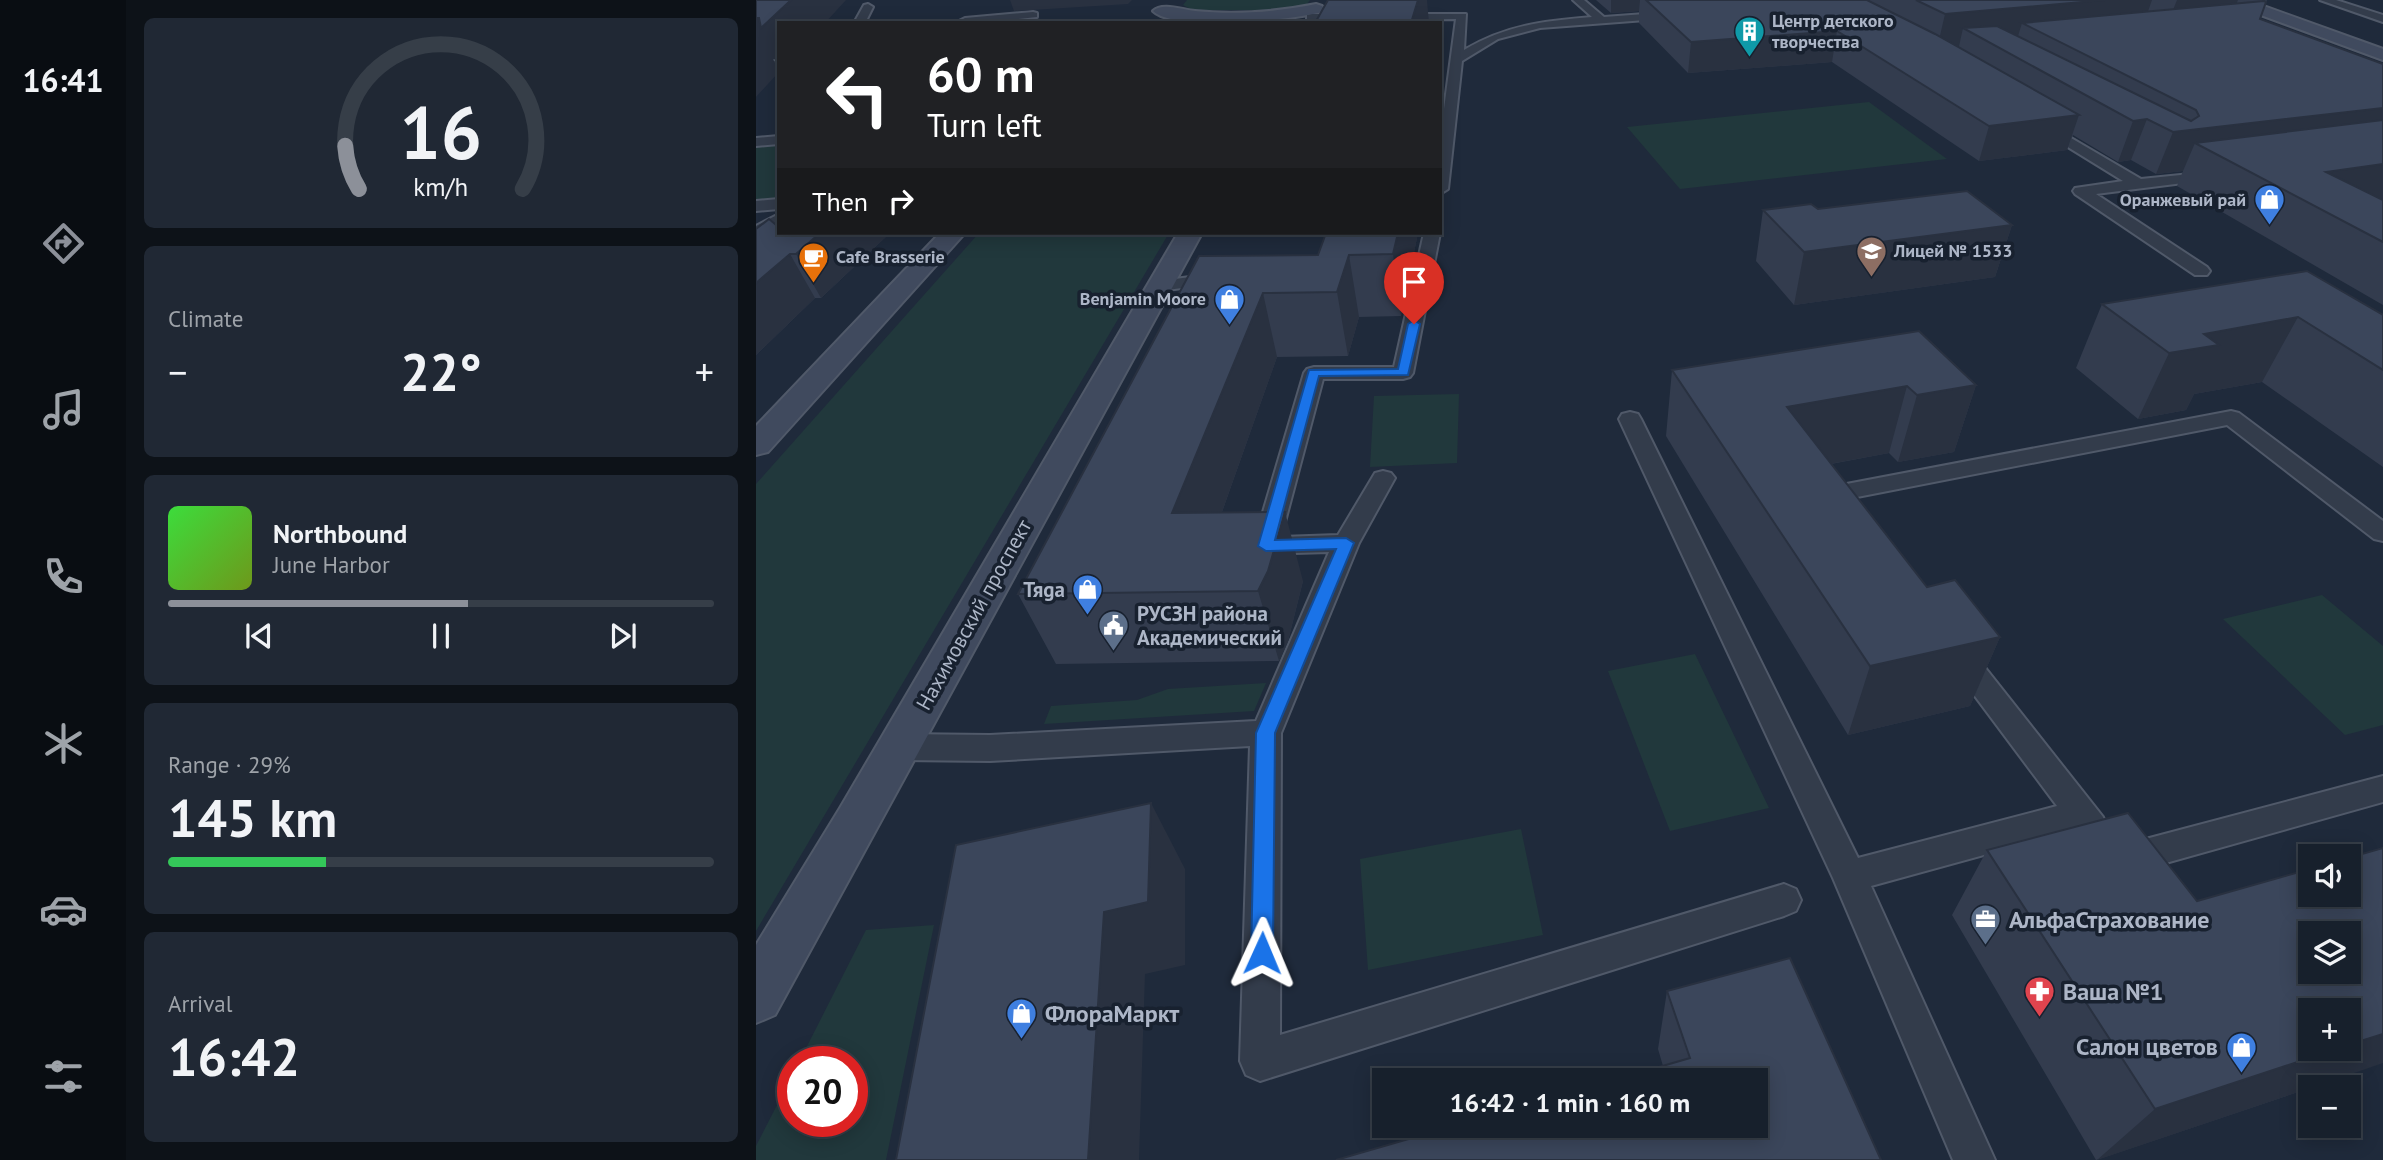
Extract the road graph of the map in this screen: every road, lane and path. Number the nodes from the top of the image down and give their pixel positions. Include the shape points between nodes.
1 (1456, 0) edge
2 (1578, 0) edge
3 (2233, 0) edge
4 (2325, 0) edge
5 (868, 7) dead end
6 (1161, 11) edge
7 (1314, 12) edge
8 (1684, 14) edge
9 (1033, 15) edge
10 (1462, 16) junction
11 (2383, 19) edge
12 (1601, 20) junction
13 (860, 21) edge
14 (965, 21) edge
15 (2383, 55) edge
16 (1456, 60) junction
17 (777, 65) edge
18 (756, 66) edge
19 (1446, 89) edge
20 (2025, 115) edge
21 (1446, 130) edge
22 (777, 140) edge
23 (756, 142) edge
24 (1442, 169) edge
25 (2234, 172) edge
26 (2140, 184) junction
27 (777, 204) edge
28 (756, 206) edge
29 (777, 220) edge
30 (756, 233) edge
31 (951, 235) edge
32 (1189, 235) edge
33 (1432, 235) edge
34 (2201, 271) dead end
35 (1231, 278) edge
36 (1160, 286) junction
37 (1630, 419) dead end
38 (756, 445) edge
39 (1383, 478) dead end
40 (1862, 527) edge
41 (2383, 533) edge
42 (1346, 543) junction
43 (1947, 638) edge
44 (1266, 733) junction
45 (900, 747) junction
46 (2383, 789) edge
47 (2082, 814) junction
48 (1849, 876) junction
49 (1784, 900) dead end
50 (756, 996) edge
51 (1974, 1160) edge

1 - 10 lane
2 - 12 lane
3 - 15 main road
4 - 11 lane
5 - 13 lane
6 - 7 main road via 1236,16
7 - 10 lane
8 - 12 lane
9 - 14 lane
10 - 16 lane via 1454,38
12 - 16 lane via 1540,25 1494,37
16 - 19 lane
17 - 18 lane
19 - 21 lane
20 - 26 lane
21 - 24 lane
22 - 23 lane
25 - 26 lane
26 - 34 lane via 2081,191
27 - 28 lane
29 - 30 lane
31 - 38 main road
32 - 36 main road, Нахимовский проспект
33 - 42 lane via 1418,275 1403,373 1314,373 1266,546
35 - 36 lane
36 - 45 main road, Нахимовский проспект
37 - 48 lane
39 - 42 lane
40 - 41 lane via 1836,494 2231,418
42 - 44 lane
43 - 47 lane
44 - 45 lane via 990,748
44 - 49 lane via 1260,1060
45 - 50 main road, Нахимовский проспект
46 - 47 lane via 2117,861
47 - 48 lane
48 - 51 lane

